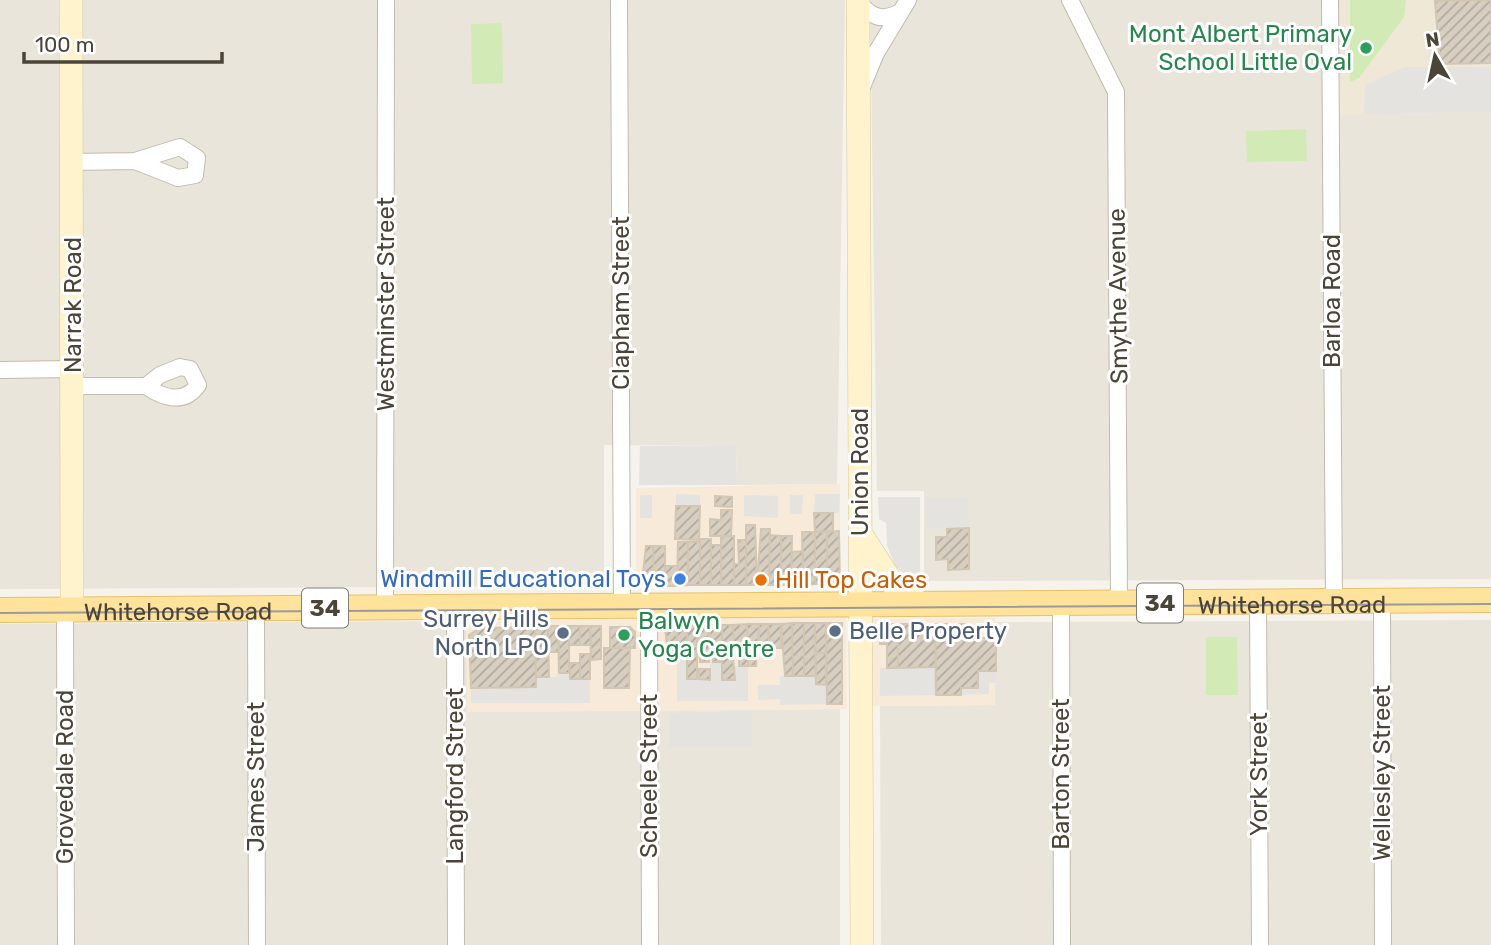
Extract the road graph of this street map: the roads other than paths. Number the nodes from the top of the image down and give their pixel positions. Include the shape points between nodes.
1 (71, 0) edge
2 (386, 0) edge
3 (619, 0) edge
4 (858, 0) edge
5 (1070, 0) edge
6 (1330, 0) edge
7 (904, 6) edge
8 (858, 99) junction
9 (135, 160) dead end
10 (72, 162) junction
11 (0, 370) edge
12 (73, 377) junction
13 (146, 386) dead end
14 (861, 534) junction
15 (1382, 600) junction
16 (1491, 600) edge
17 (1258, 602) junction
18 (1334, 602) junction
19 (1061, 603) junction
20 (1119, 603) junction
21 (922, 604) junction
22 (861, 605) junction
23 (622, 606) junction
24 (649, 606) junction
25 (455, 607) junction
26 (256, 608) junction
27 (386, 608) junction
28 (68, 609) junction
29 (0, 610) edge
30 (66, 945) edge
31 (257, 945) edge
32 (456, 945) edge
33 (650, 945) edge
34 (862, 945) edge
35 (1062, 945) edge
36 (1260, 945) edge
37 (1382, 945) edge

1 - 10 main road, Narrak Road
2 - 27 street, Westminster Street
3 - 23 street, Clapham Street
4 - 7 street via 877,18 888,19
4 - 8 main road, Union Road
5 - 20 street, Smythe Avenue via 1116,92
6 - 18 street, Barloa Road
7 - 8 street via 876,53
8 - 14 main road, Union Road
9 - 10 street
10 - 12 main road, Narrak Road
11 - 12 street
12 - 13 street
12 - 28 main road, Narrak Road
14 - 21 main road via 893,584
14 - 22 main road, Union Road
15 - 16 main road, Whitehorse Road / 34
15 - 18 main road, Whitehorse Road / 34
15 - 37 street, Wellesley Street
17 - 18 main road, Whitehorse Road / 34
17 - 20 main road, Whitehorse Road / 34
17 - 36 street, York Street
19 - 20 main road, Whitehorse Road / 34
19 - 21 main road, Whitehorse Road / 34
19 - 35 street, Barton Street
21 - 22 main road, Whitehorse Road / 34
22 - 24 main road, Whitehorse Road / 34
22 - 34 main road, Union Road
23 - 24 main road, Whitehorse Road / 34
23 - 25 main road, Whitehorse Road / 34
24 - 33 street, Scheele Street
25 - 27 main road, Whitehorse Road / 34
25 - 32 street, Langford Street
26 - 27 main road, Whitehorse Road / 34
26 - 28 main road, Whitehorse Road / 34
26 - 31 street, James Street
28 - 29 main road, Whitehorse Road / 34
28 - 30 street, Grovedale Road

